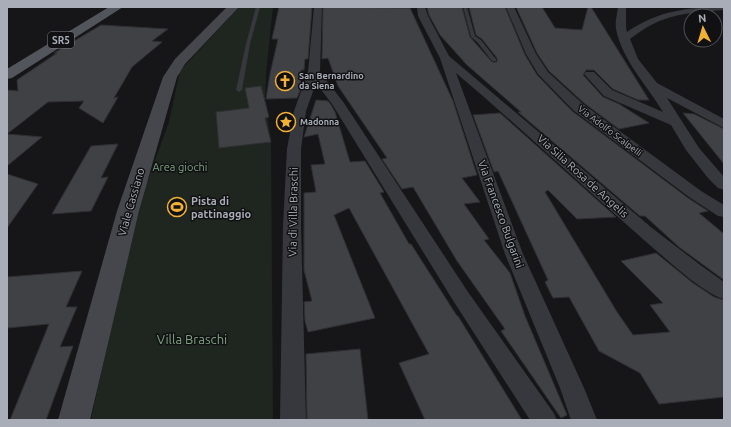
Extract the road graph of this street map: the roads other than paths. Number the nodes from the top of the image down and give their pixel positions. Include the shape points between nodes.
1 (117, 7) edge
2 (233, 7) edge
3 (258, 7) edge
4 (318, 7) edge
5 (422, 7) edge
6 (465, 7) edge
7 (510, 7) edge
8 (622, 7) edge
9 (724, 7) edge
10 (626, 38) junction
11 (445, 58) junction
12 (494, 60) dead end
13 (314, 72) junction
14 (590, 74) dead end
15 (7, 75) edge
16 (652, 85) junction
17 (239, 90) dead end
18 (676, 122) junction
19 (724, 124) edge
20 (724, 185) edge
21 (724, 212) edge
22 (724, 292) edge
23 (74, 420) edge
24 (292, 420) edge
25 (544, 420) edge
26 (584, 420) edge

1 - 15 main road, SR5
2 - 23 street, Viale Cassiano via 180,62 171,75 128,212
3 - 17 lane
4 - 13 street, Via di Villa Braschi
5 - 11 street, Via Francesco Bulgarini via 423,16
6 - 12 lane via 473,37
7 - 21 street, Via Adolfo Scalpelli via 531,54 544,74 578,107 684,186
8 - 10 street via 622,28
9 - 10 street via 662,17 647,23
10 - 16 street via 633,60
11 - 22 street, Via Silia Rosa de Angelis via 511,112 634,221
11 - 26 street, Via Francesco Bulgarini via 514,254
13 - 24 street, Via di Villa Braschi via 300,111 294,149
13 - 25 street via 338,102 461,297
14 - 18 street via 608,93
16 - 18 street
16 - 19 street
18 - 20 street via 698,158

